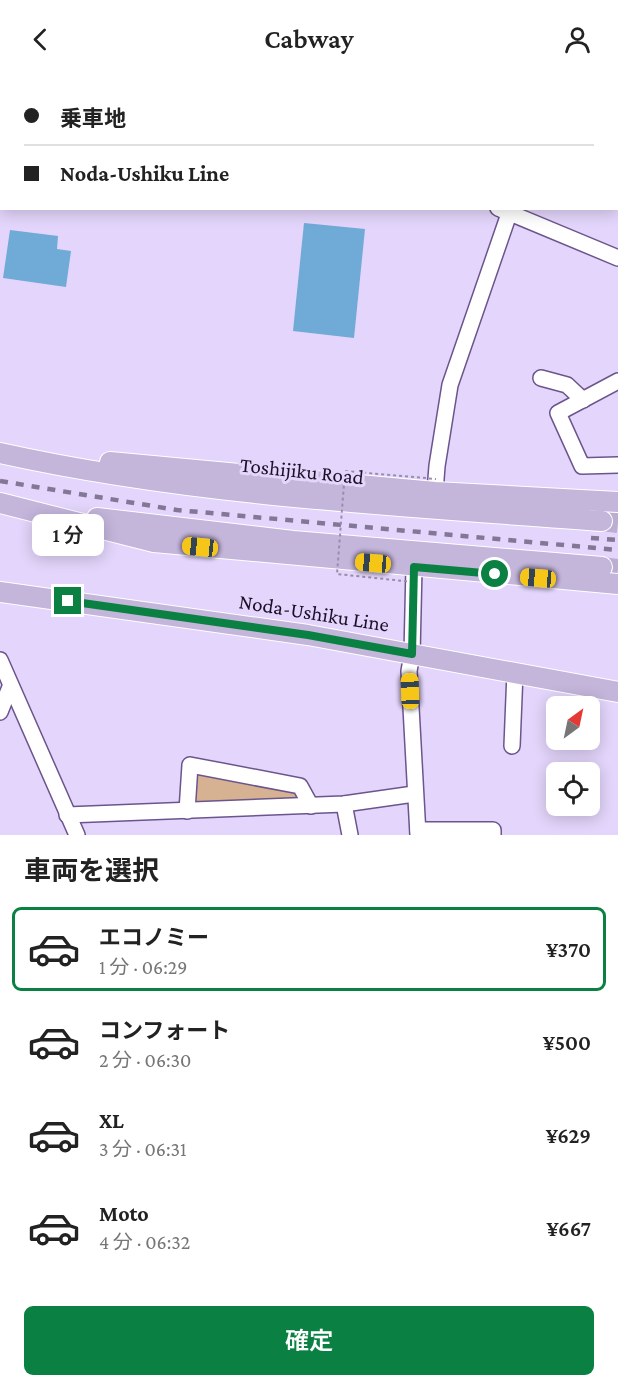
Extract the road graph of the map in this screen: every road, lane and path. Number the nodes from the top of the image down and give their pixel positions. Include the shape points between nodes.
1 (506, 210) edge
2 (618, 258) edge
3 (541, 378) dead end
4 (618, 381) edge
5 (583, 400) junction
6 (9, 454) edge
7 (618, 465) edge
8 (436, 485) junction
9 (0, 502) edge
10 (618, 502) edge
11 (602, 521) tunnel mouth
12 (602, 567) tunnel mouth
13 (414, 575) junction
14 (618, 584) tunnel mouth
15 (0, 592) edge
16 (412, 654) junction
17 (0, 660) edge
18 (515, 672) junction
19 (10, 687) junction
20 (618, 692) edge
21 (0, 712) edge
22 (512, 746) dead end
23 (414, 794) junction
24 (344, 804) junction
25 (311, 806) junction
26 (187, 811) junction
27 (68, 815) junction
28 (418, 833) edge
29 (76, 835) edge
30 (350, 835) edge
31 (493, 835) edge

1 - 2 street
1 - 8 street via 450,385
3 - 5 street via 567,385
4 - 5 street
5 - 7 street via 558,413 582,466
6 - 8 main road
6 - 11 main road, Toshijiku Road via 158,480 308,497
8 - 10 main road
8 - 13 path, bridge via 345,471 337,574
9 - 12 main road via 166,528
9 - 13 main road via 154,542
13 - 14 main road
13 - 16 street
15 - 16 main road, Noda-Ushiku Line
16 - 18 main road, Noda-Ushiku Line
16 - 23 street via 409,670
17 - 19 street
18 - 20 main road, Noda-Ushiku Line
18 - 22 street
19 - 21 street
19 - 27 street
23 - 24 street
23 - 28 street
24 - 25 street
24 - 30 street
25 - 26 street
25 - 26 street via 300,786 190,765
26 - 27 street
27 - 29 street
28 - 31 street via 493,830

